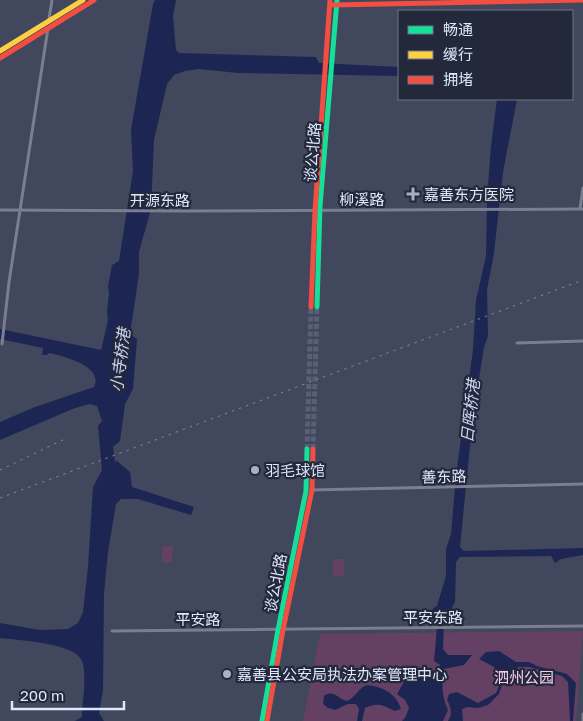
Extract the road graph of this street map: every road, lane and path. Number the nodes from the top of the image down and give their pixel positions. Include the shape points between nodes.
1 (52, 0) edge
2 (83, 0) edge
3 (94, 0) edge
4 (583, 0) edge
5 (529, 1) edge
6 (330, 2) edge
7 (337, 2) edge
8 (49, 21) junction
9 (48, 29) junction
10 (0, 51) edge
11 (0, 58) edge
12 (328, 76) junction
13 (583, 188) edge
14 (20, 209) junction
15 (581, 209) edge
16 (0, 210) edge
17 (317, 211) junction
18 (314, 307) tunnel mouth
19 (583, 341) edge
20 (517, 343) dead end
21 (2, 344) dead end
22 (310, 449) tunnel mouth
23 (583, 484) edge
24 (309, 490) junction
25 (583, 626) edge
26 (280, 630) junction
27 (112, 631) dead end
28 (583, 714) edge
29 (262, 721) edge
30 (267, 721) edge
31 (583, 721) edge

1 - 8 street
2 - 8 main road
3 - 9 main road
4 - 5 main road
5 - 7 main road
6 - 7 main road
6 - 12 main road, 谈公北路
7 - 12 main road, 谈公北路
8 - 9 street
8 - 10 main road
9 - 11 main road
9 - 14 street
12 - 17 main road, 谈公北路
13 - 15 street
14 - 16 street, 开源东路
14 - 17 street, 开源东路
14 - 21 street
15 - 17 street, 柳溪路
17 - 18 main road, 谈公北路
19 - 20 street
22 - 24 main road, 谈公北路
23 - 24 street, 善东路
24 - 26 main road, 谈公北路
25 - 26 street, 平安东路
26 - 27 street, 平安路
26 - 29 main road, 谈公北路
26 - 30 main road, 谈公北路
28 - 31 street

